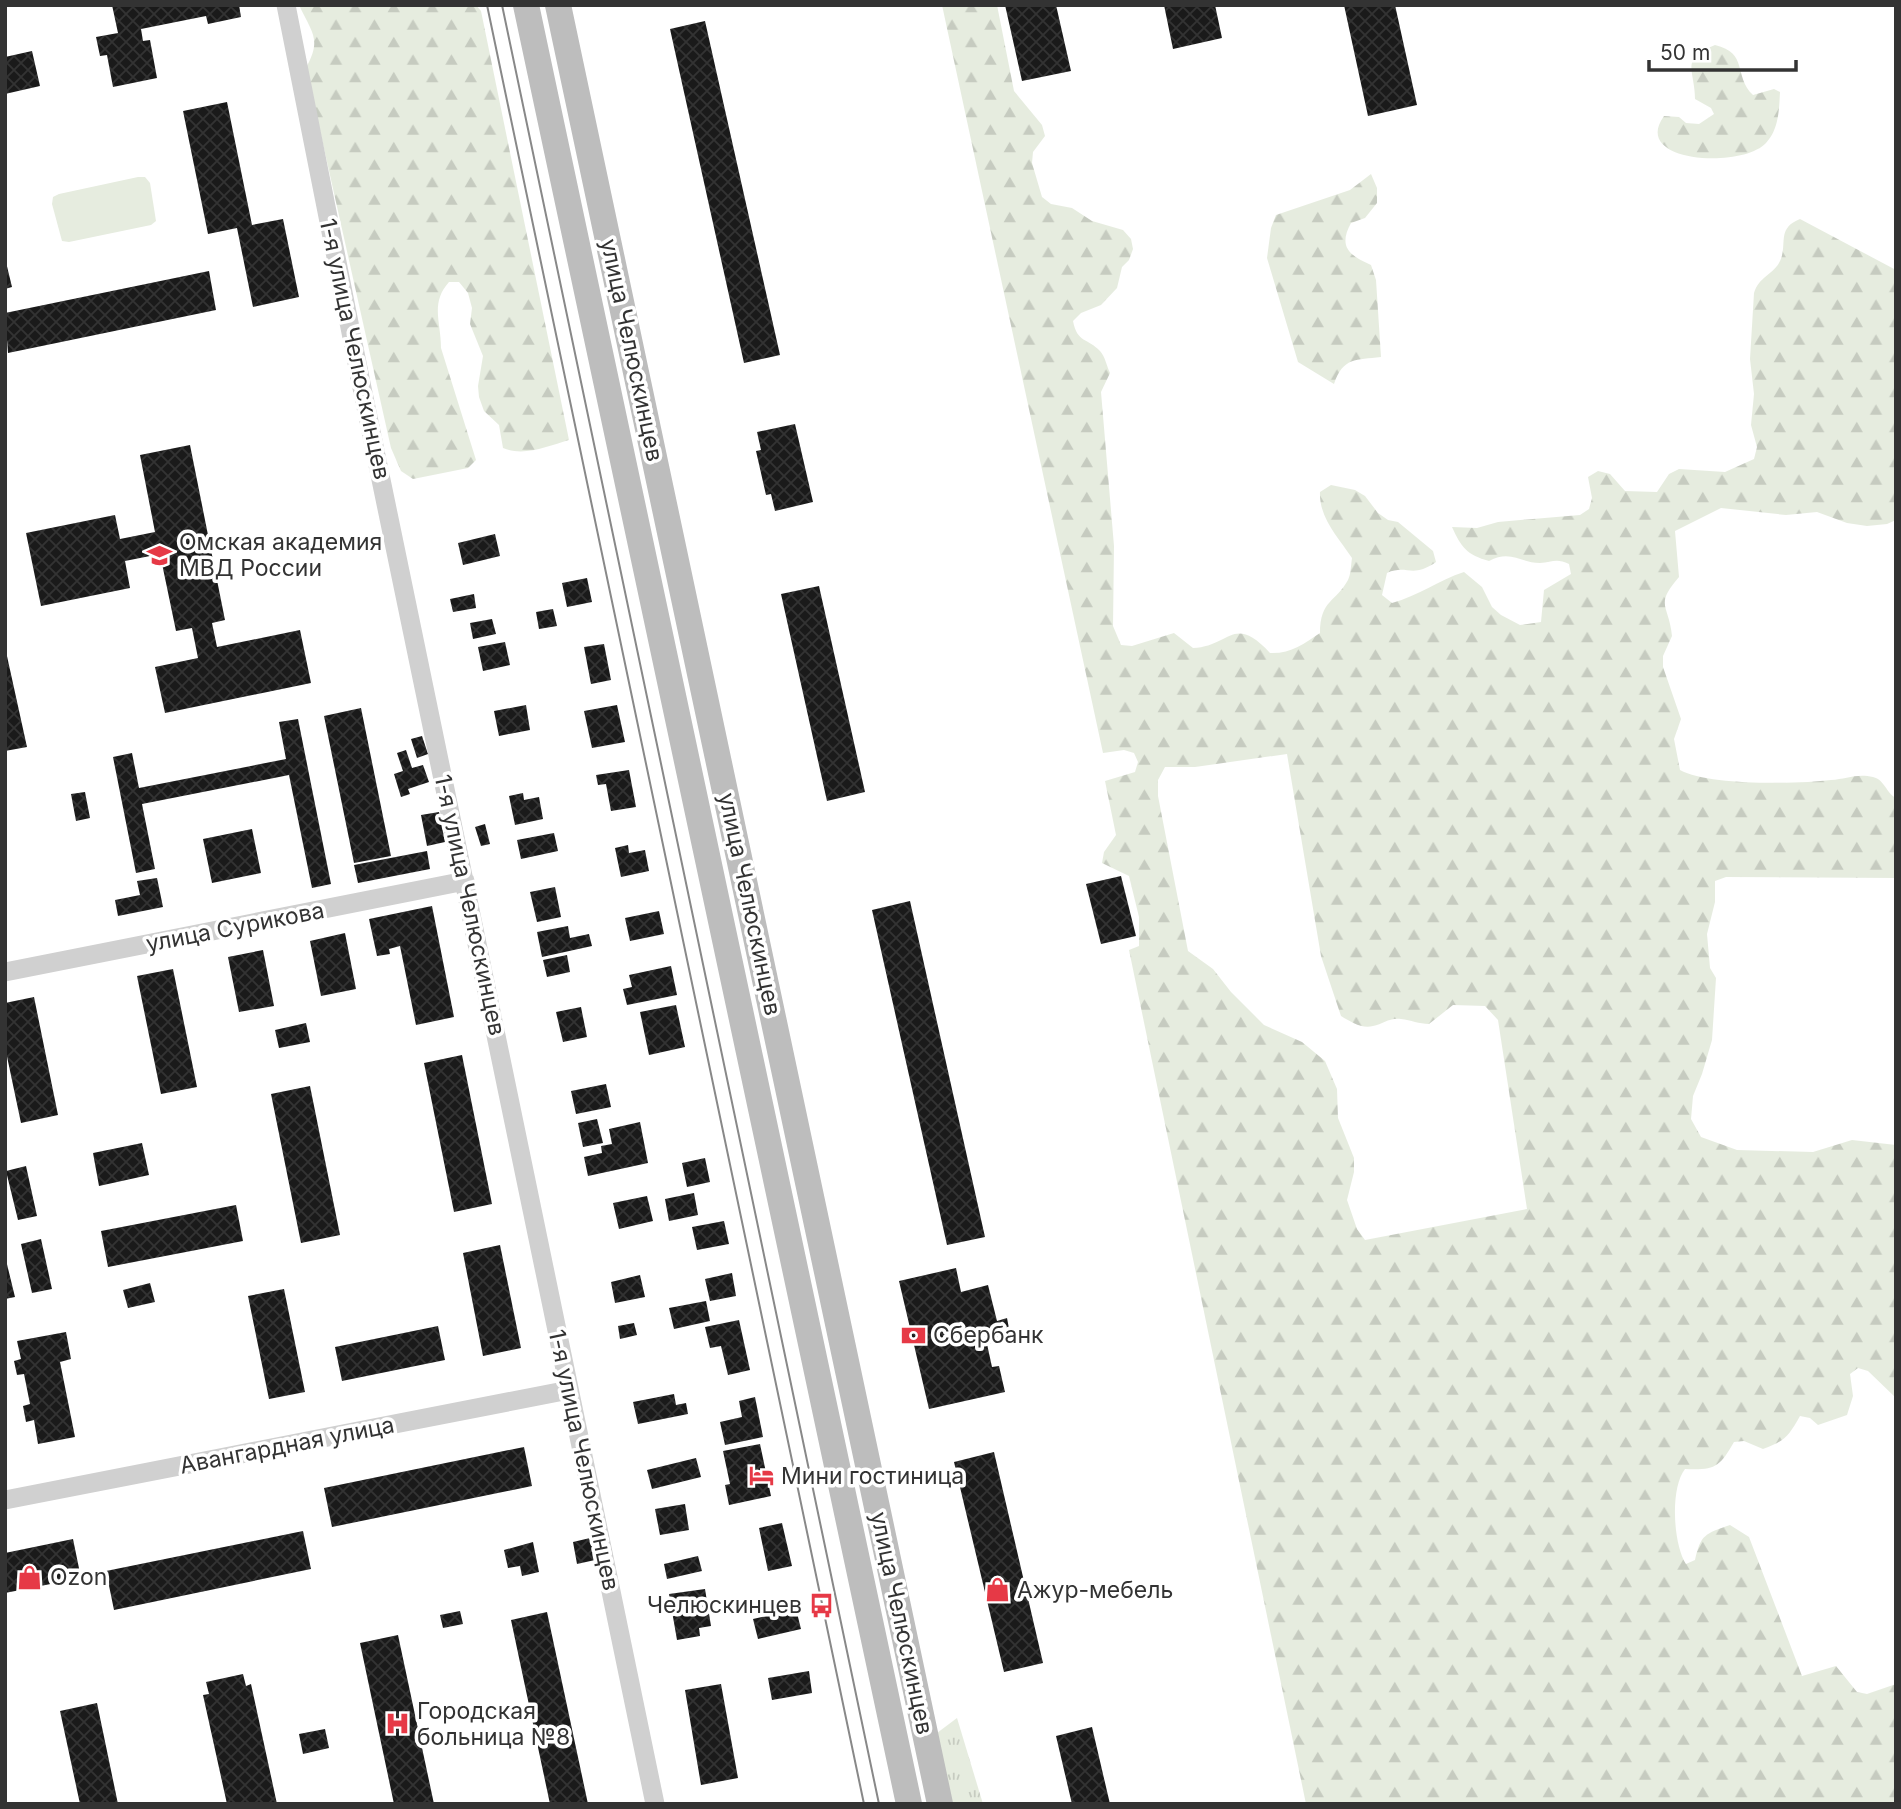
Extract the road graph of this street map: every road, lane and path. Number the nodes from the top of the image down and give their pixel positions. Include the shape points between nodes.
1 (286, 5) edge
2 (526, 5) edge
3 (558, 5) edge
4 (651, 436) junction
5 (619, 443) junction
6 (680, 573) junction
7 (649, 579) junction
8 (464, 881) junction
9 (749, 901) junction
10 (719, 909) junction
11 (5, 972) edge
12 (569, 1390) junction
13 (866, 1451) junction
14 (836, 1458) junction
15 (5, 1500) edge
16 (923, 1722) junction
17 (894, 1728) junction
18 (655, 1804) edge
19 (909, 1804) edge
20 (940, 1804) edge

1 - 8 street, 1-я улица Челюскинцев
2 - 5 main road, улица Челюскинцев
3 - 4 main road, улица Челюскинцев
4 - 5 main road
4 - 6 main road, улица Челюскинцев
5 - 7 main road, улица Челюскинцев
6 - 7 main road
6 - 9 main road, улица Челюскинцев
7 - 10 main road, улица Челюскинцев
8 - 11 street, улица Сурикова
8 - 12 street, 1-я улица Челюскинцев
9 - 10 main road
9 - 13 main road, улица Челюскинцев
10 - 14 main road, улица Челюскинцев
12 - 15 street, Авангардная улица
12 - 18 street, 1-я улица Челюскинцев
13 - 14 main road
13 - 16 main road, улица Челюскинцев
14 - 17 main road, улица Челюскинцев
16 - 17 main road
16 - 20 main road, улица Челюскинцев
17 - 19 main road, улица Челюскинцев

